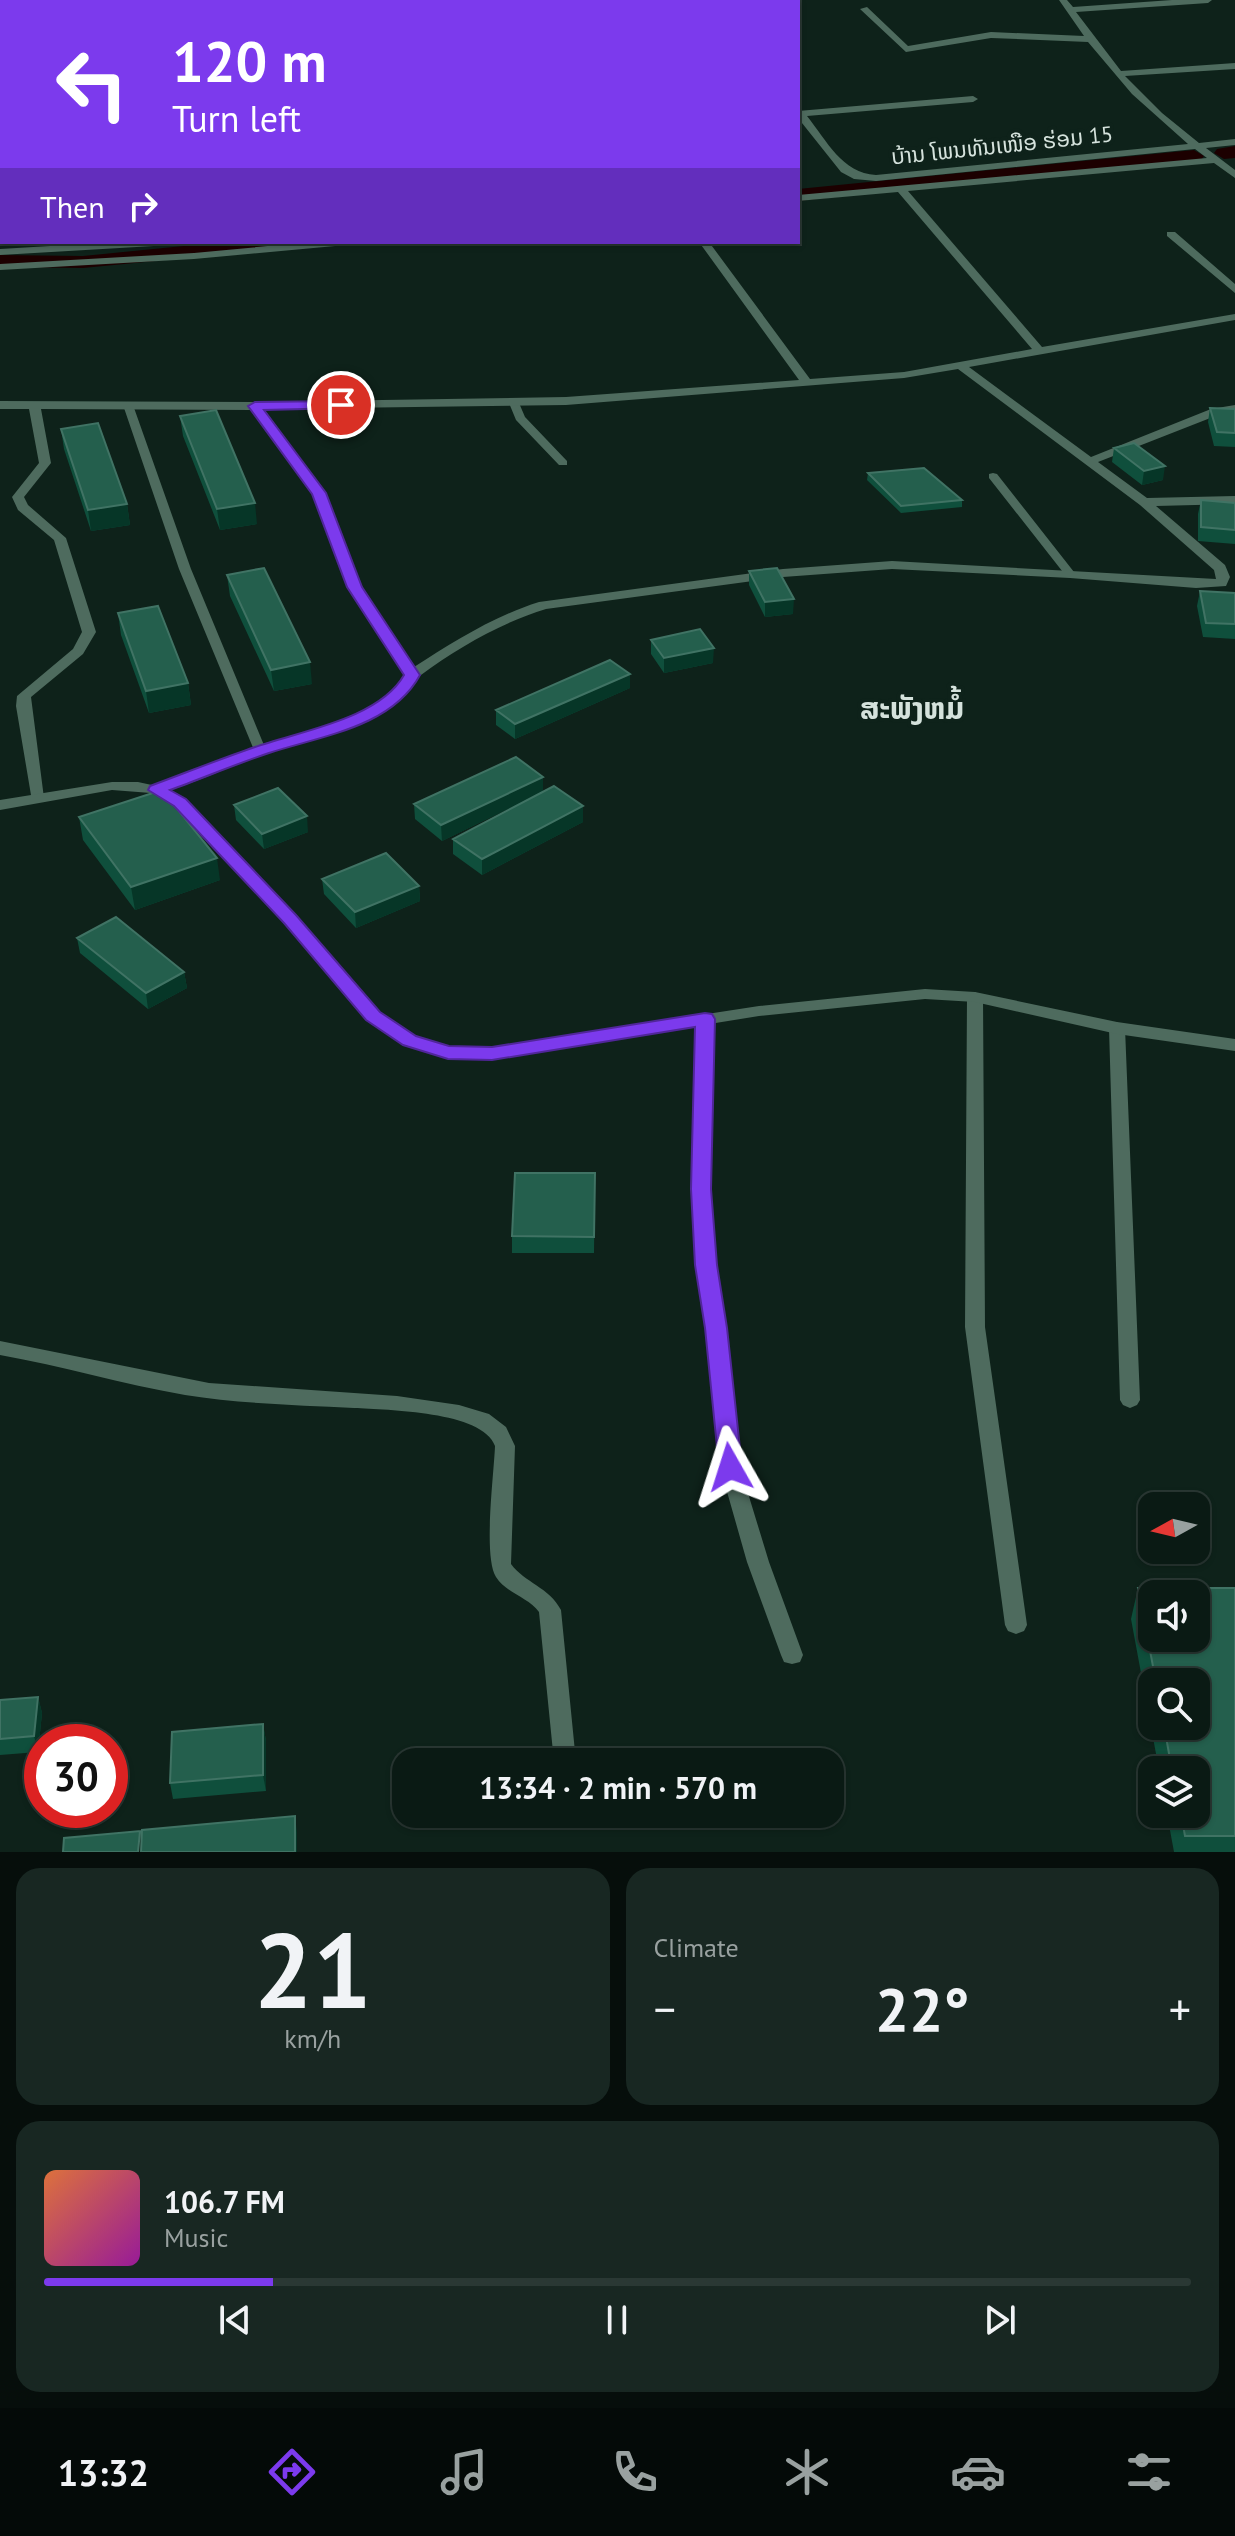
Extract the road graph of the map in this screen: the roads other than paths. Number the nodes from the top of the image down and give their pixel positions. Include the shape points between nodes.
1 (1063, 0) edge
2 (1208, 0) edge
3 (864, 9) dead end
4 (1070, 10) junction
5 (1089, 39) junction
6 (1235, 66) edge
7 (1118, 74) junction
8 (973, 99) dead end
9 (800, 114) edge
10 (800, 115) edge
11 (1235, 142) edge
12 (1195, 146) junction
13 (1216, 160) junction
14 (1235, 175) edge
15 (900, 188) junction
16 (800, 198) edge
17 (1171, 234) dead end
18 (137, 244) edge
19 (324, 244) edge
20 (705, 244) edge
21 (0, 252) edge
22 (0, 267) edge
23 (1235, 290) edge
24 (1235, 317) edge
25 (1040, 352) junction
26 (962, 367) junction
27 (807, 383) junction
28 (514, 403) junction
29 (34, 404) junction
30 (0, 405) edge
31 (128, 405) junction
32 (255, 406) junction
33 (1235, 409) edge
34 (1091, 461) junction
35 (563, 463) dead end
36 (993, 476) dead end
37 (1235, 500) edge
38 (1144, 502) junction
39 (1070, 574) junction
40 (1228, 585) edge
41 (412, 675) junction
42 (260, 750) junction
43 (156, 790) junction
44 (37, 798) junction
45 (0, 805) edge
46 (975, 997) junction
47 (705, 1019) junction
48 (1117, 1028) junction
49 (1235, 1045) edge
50 (0, 1348) edge
51 (1130, 1400) dead end
52 (1016, 1625) dead end
53 (792, 1655) dead end
54 (564, 1748) edge

1 - 4 street
2 - 4 street
3 - 5 street via 906,49 991,35
4 - 5 street
5 - 7 street
6 - 7 street
7 - 12 street
8 - 9 street
10 - 12 street, ບ້ານ ໂພນທັນເໜືອ ຮ່ອມ 15 via 845,170 858,177
11 - 12 street, ບ້ານ ໂພນທັນເໜືອ ຮ່ອມ 15
12 - 13 street
13 - 14 street
13 - 15 street
15 - 16 street
15 - 25 street
17 - 23 street
18 - 21 street
19 - 22 street
20 - 27 street
24 - 25 street
25 - 26 street
26 - 27 street
26 - 34 street
27 - 28 street
28 - 32 street
28 - 35 lane via 520,418
29 - 30 street
29 - 31 street
29 - 44 street via 45,463 18,497 22,507 60,538 89,632 78,651 24,696
31 - 32 street
31 - 42 lane via 185,569
32 - 41 street via 319,493 355,587
33 - 34 street
34 - 38 street
36 - 39 lane
37 - 38 street
38 - 40 street via 1220,568
39 - 40 street
39 - 41 street via 892,565 783,573 544,605 458,645
41 - 42 street via 391,701 354,721
42 - 43 street
43 - 44 street via 112,786
43 - 47 street via 180,803 373,1016 410,1041 448,1052 492,1053
44 - 45 street
46 - 47 street via 925,994
46 - 48 street
46 - 52 street via 975,1327
47 - 53 street via 701,1189 730,1467
48 - 49 street
48 - 51 street
50 - 54 street via 207,1391 397,1404 460,1413 492,1425 502,1433 505,1446 500,1564 505,1576 538,1594 550,1610

